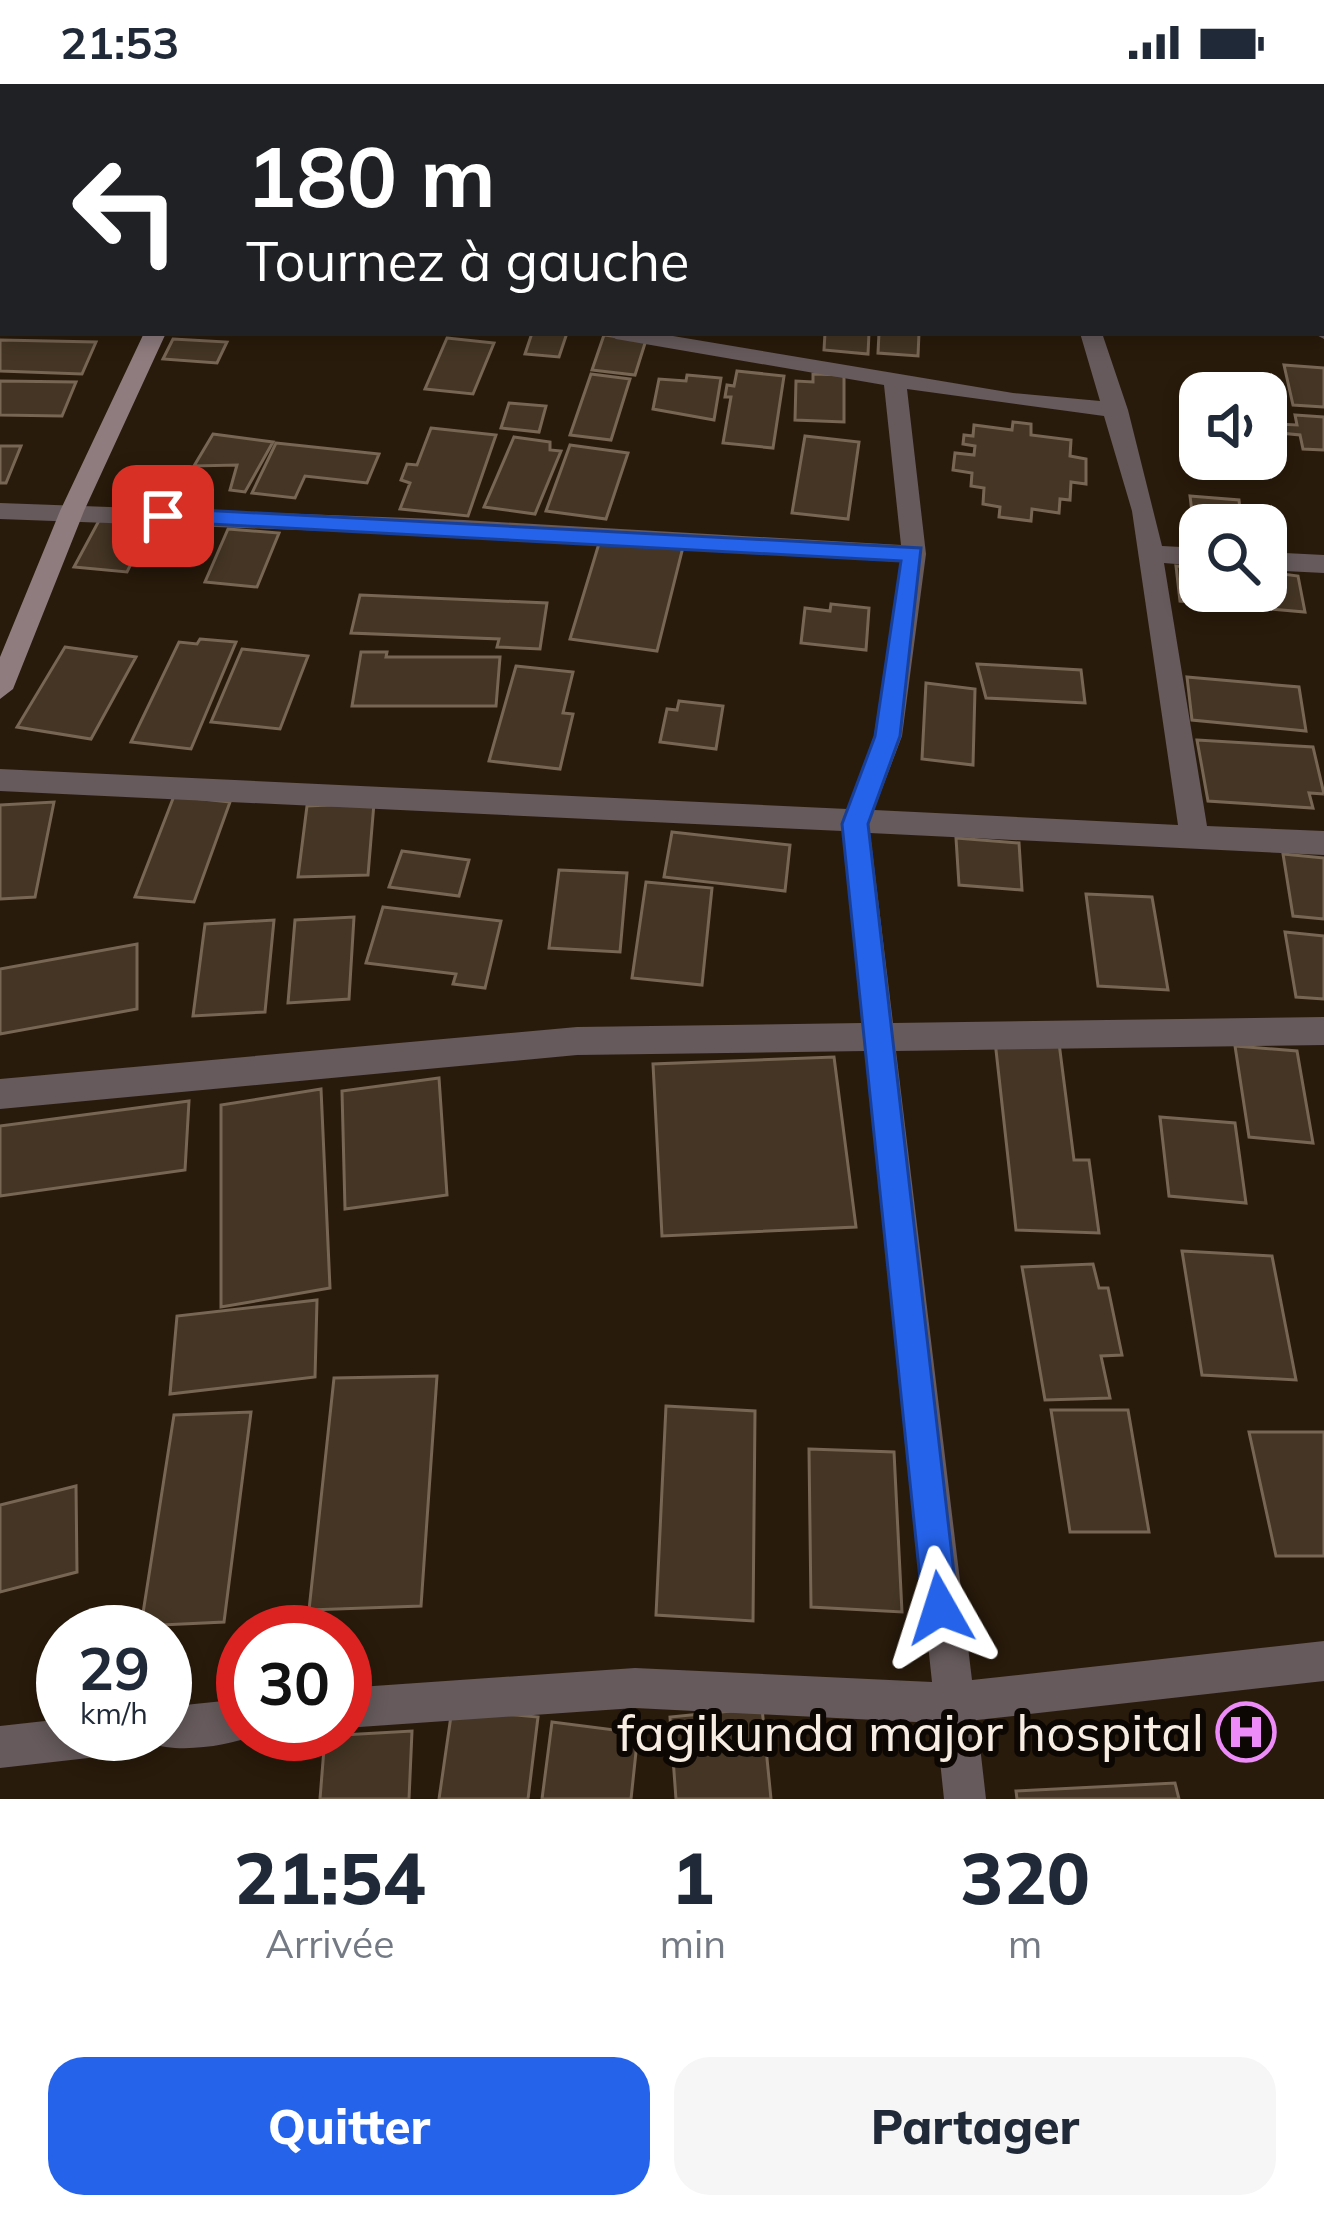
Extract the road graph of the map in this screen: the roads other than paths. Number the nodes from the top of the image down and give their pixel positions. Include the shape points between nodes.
1 (154, 336) edge
2 (648, 336) edge
3 (1092, 336) edge
4 (690, 340) edge
5 (896, 382) junction
6 (1117, 410) junction
7 (0, 511) edge
8 (72, 511) junction
9 (914, 554) junction
10 (1150, 554) junction
11 (1179, 556) edge
12 (1287, 562) edge
13 (1324, 564) edge
14 (0, 689) edge
15 (0, 780) edge
16 (855, 824) junction
17 (1194, 835) junction
18 (1324, 843) edge
19 (1324, 1031) edge
20 (880, 1037) junction
21 (0, 1094) edge
22 (1324, 1661) edge
23 (950, 1703) junction
24 (372, 1706) edge
25 (36, 1743) edge
26 (0, 1747) edge
27 (965, 1799) edge

1 - 8 street
2 - 4 street
3 - 6 street
4 - 5 street
5 - 6 street
5 - 9 street
6 - 10 street
7 - 8 street
8 - 9 street
8 - 14 street
9 - 16 street via 888,736
10 - 11 street
10 - 17 street
12 - 13 street
15 - 16 street
16 - 17 street
16 - 20 street
17 - 18 street
19 - 20 street
20 - 21 street via 577,1042
20 - 23 street
22 - 23 street
23 - 24 street via 635,1688
23 - 27 street
25 - 26 street

